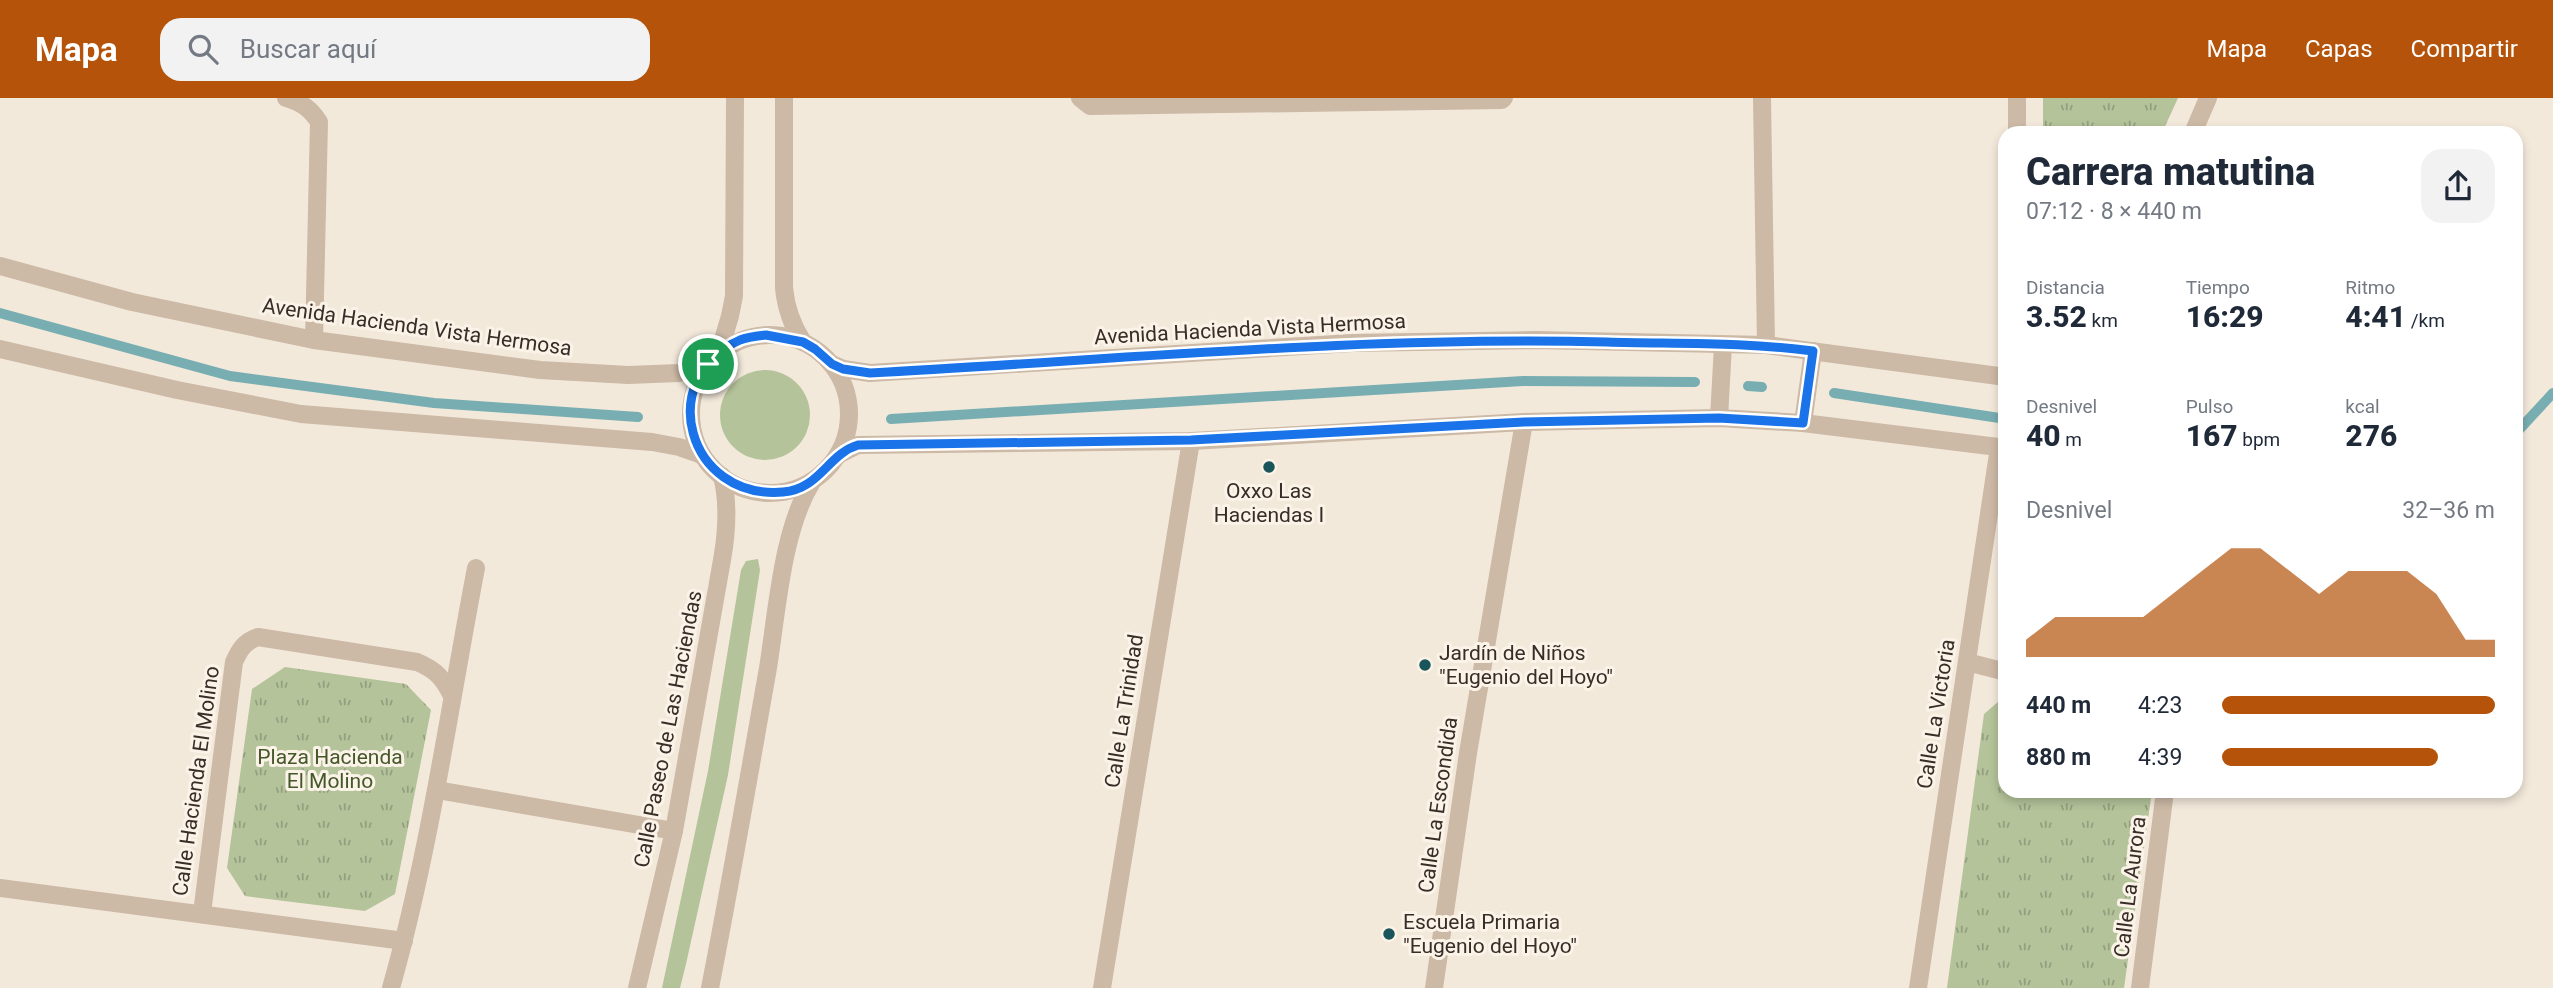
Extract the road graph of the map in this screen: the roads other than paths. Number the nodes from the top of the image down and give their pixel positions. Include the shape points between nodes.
1 (286, 98) edge
2 (735, 98) edge
3 (784, 98) edge
4 (1080, 98) edge
5 (1504, 98) edge
6 (1762, 98) edge
7 (2017, 98) edge
8 (2208, 98) edge
9 (2017, 126) edge
10 (2196, 126) edge
11 (0, 266) edge
12 (314, 340) junction
13 (803, 342) junction
14 (1723, 345) junction
15 (1766, 345) junction
16 (0, 349) edge
17 (1813, 351) junction
18 (713, 359) junction
19 (832, 364) junction
20 (1998, 376) edge
21 (1719, 418) junction
22 (1524, 422) junction
23 (1803, 423) junction
24 (1191, 440) junction
25 (1998, 447) edge
26 (702, 455) junction
27 (838, 455) junction
28 (1998, 472) edge
29 (722, 476) junction
30 (812, 482) junction
31 (476, 568) dead end
32 (1966, 662) junction
33 (1998, 670) edge
34 (452, 696) junction
35 (437, 790) junction
36 (2164, 798) edge
37 (674, 831) junction
38 (0, 888) edge
39 (202, 913) junction
40 (404, 941) junction
41 (391, 988) edge
42 (637, 988) edge
43 (710, 988) edge
44 (1101, 988) edge
45 (1434, 988) edge
46 (1918, 988) edge
47 (2140, 988) edge

1 - 12 street via 311,110 319,122
2 - 18 street via 734,296 726,335
3 - 13 street via 784,288 786,307
4 - 5 street via 1090,106
6 - 15 street
7 - 9 street
8 - 10 street
11 - 12 street, Avenida Hacienda Vista Hermosa via 132,302
12 - 18 street, Avenida Hacienda Vista Hermosa via 540,370 628,375 679,373
13 - 18 street via 766,335 741,340
13 - 19 street
14 - 15 street, Avenida Hacienda Vista Hermosa
14 - 19 street, Avenida Hacienda Vista Hermosa via 1535,340 1352,343 870,373
14 - 21 street
15 - 17 street, Avenida Hacienda Vista Hermosa
16 - 26 street via 301,414 652,442
17 - 20 street, Avenida Hacienda Vista Hermosa
17 - 23 street
18 - 26 street via 692,396 690,421
19 - 27 street via 846,388 850,414
21 - 22 street
21 - 23 street
22 - 24 street
22 - 45 street, Calle La Escondida
23 - 25 street
24 - 27 street via 858,445
24 - 44 street, Calle La Trinidad
26 - 29 street
27 - 30 street
28 - 32 street, Calle La Victoria
29 - 30 street via 760,493 787,492
29 - 37 street, Calle Paseo de Las Haciendas via 726,535
30 - 43 street via 801,499 787,554
31 - 34 street
32 - 33 street
32 - 46 street, Calle La Victoria
34 - 35 street
34 - 39 street, Calle Hacienda El Molino via 433,668 417,662 258,637 248,640 234,662
35 - 37 street
35 - 40 street
36 - 47 street, Calle La Aurora
37 - 42 street, Calle Paseo de Las Haciendas
38 - 39 street, Calle Hacienda El Molino
39 - 40 street, Calle Hacienda El Molino
40 - 41 street

